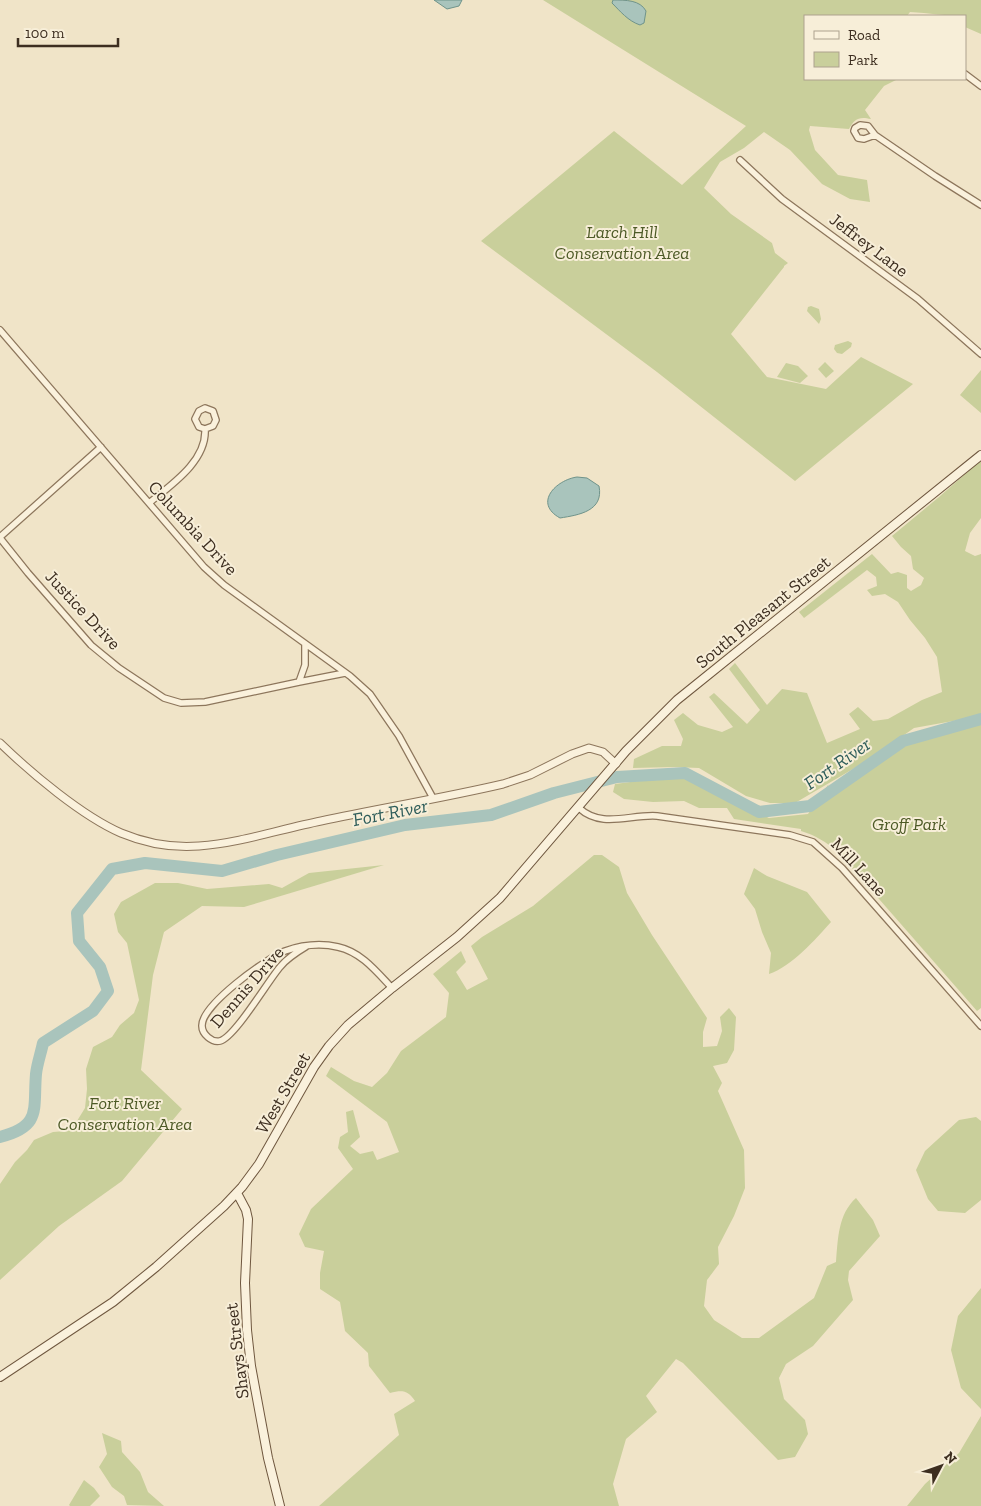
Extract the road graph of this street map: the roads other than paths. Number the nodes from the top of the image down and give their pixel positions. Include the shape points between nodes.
1 (966, 75) edge
2 (981, 86) edge
3 (875, 136) dead end
4 (740, 160) dead end
5 (981, 205) edge
6 (0, 330) edge
7 (981, 354) edge
8 (205, 429) dead end
9 (101, 447) junction
10 (981, 455) edge
11 (149, 503) junction
12 (0, 538) edge
13 (306, 645) junction
14 (345, 673) junction
15 (299, 682) junction
16 (2, 748) edge
17 (616, 764) junction
18 (433, 798) junction
19 (579, 808) junction
20 (307, 946) junction
21 (392, 988) junction
22 (981, 1026) edge
23 (237, 1193) junction
24 (0, 1377) edge
25 (280, 1506) edge

1 - 2 street
3 - 5 street
4 - 7 street, Jeffrey Lane via 782,199 918,300
6 - 9 street, Columbia Drive
8 - 11 street via 204,442 197,457
9 - 11 street, Columbia Drive
9 - 12 street
10 - 17 main road, South Pleasant Street via 687,692
11 - 13 street, Columbia Drive via 213,576
12 - 15 street, Justice Drive via 91,645 118,668 164,698 181,703 205,702
13 - 14 street, Columbia Drive
13 - 15 street via 305,665
14 - 15 street, Justice Drive
14 - 18 street, Columbia Drive via 376,701
16 - 18 street via 102,823 130,836 166,845 222,843
17 - 18 street via 600,750 587,748 512,781
17 - 19 main road, South Pleasant Street
19 - 21 main road, West Street via 489,909
19 - 22 street, Mill Lane via 604,820 657,816 790,835 813,842 842,868
20 - 20 street, Dennis Drive via 277,955 239,981 205,1016 202,1027 206,1035 216,1041 226,1038 280,967
20 - 21 street, Dennis Drive via 328,945 350,950 364,959
21 - 23 main road, West Street via 348,1025 324,1053 267,1153
23 - 24 main road, West Street via 113,1302
23 - 25 main road, Shays Street via 248,1219 245,1290 250,1352 268,1458

